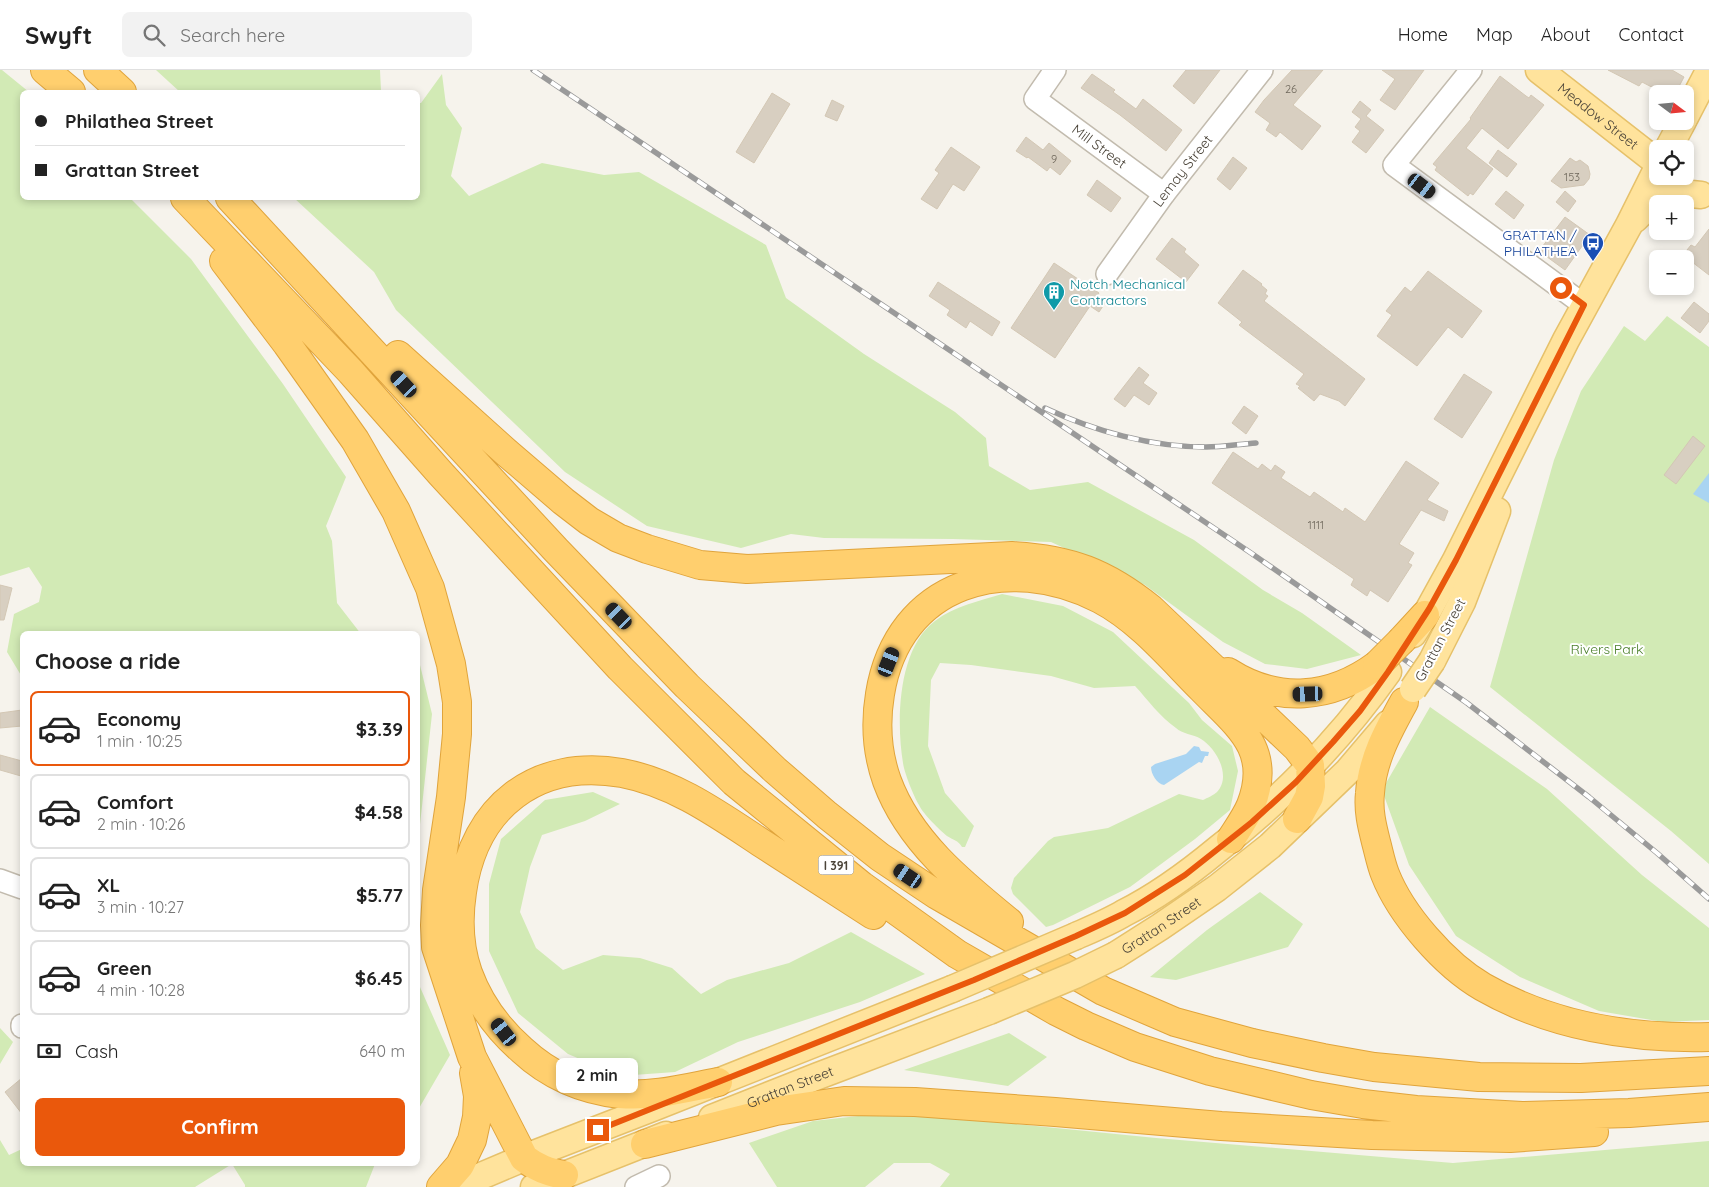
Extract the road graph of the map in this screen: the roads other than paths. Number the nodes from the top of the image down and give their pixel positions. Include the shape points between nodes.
1 (45, 70) edge
2 (98, 70) edge
3 (1055, 70) edge
4 (1262, 70) edge
5 (1470, 70) edge
6 (1539, 70) edge
7 (1709, 71) edge
8 (70, 90) edge
9 (120, 90) edge
10 (1694, 100) edge
11 (1649, 158) edge
12 (1649, 183) edge
13 (1687, 185) edge
14 (1164, 194) junction
15 (1705, 198) edge
16 (179, 200) edge
17 (187, 200) edge
18 (232, 200) edge
19 (1629, 224) junction
20 (268, 236) junction
21 (1107, 274) dead end
22 (1584, 305) junction
23 (1544, 386) junction
24 (1425, 615) joint
25 (1188, 643) junction
26 (1383, 669) junction
27 (1409, 696) junction
28 (1310, 766) junction
29 (1297, 819) junction
30 (1231, 839) junction
31 (0, 880) edge
32 (20, 887) edge
33 (1103, 991) junction
34 (1056, 1011) junction
35 (1709, 1037) edge
36 (472, 1057) junction
37 (1709, 1071) edge
38 (718, 1082) junction
39 (1709, 1107) edge
40 (1709, 1116) edge
41 (645, 1144) junction
42 (524, 1158) junction
43 (564, 1175) junction
44 (659, 1176) dead end
45 (441, 1187) edge
46 (455, 1187) edge
47 (534, 1187) edge
48 (636, 1187) edge

1 - 8 highway
2 - 9 highway
3 - 14 street, Mill Street via 1035,99
4 - 14 street, Lemay Street
5 - 22 street via 1394,165
6 - 11 main road, Meadow Street
7 - 10 main road
12 - 19 main road, Grattan Street
13 - 15 main road
14 - 21 street, Lemay Street
15 - 19 main road via 1672,192 1652,202
16 - 36 highway via 355,440 396,511 430,588 451,664 457,702 451,798 437,890 436,947
17 - 34 highway, I 391 via 350,372 620,668 734,782 912,923 957,954
18 - 20 highway, I 391
19 - 22 main road, Grattan Street
20 - 25 highway via 507,453 589,521 618,538 700,565 747,569 1012,556 1051,559 1081,567 1118,585 1151,609
20 - 33 highway, I 391 via 596,592 775,770 888,862 937,895
22 - 23 main road, Grattan Street
23 - 24 main road, Grattan Street
23 - 27 main road, Grattan Street, bridge via 1462,602 1432,661
24 - 26 highway, bridge
25 - 26 highway via 1247,683 1280,693 1308,694
25 - 28 highway via 1297,748
26 - 28 main road, Grattan Street via 1360,711
27 - 29 main road, Grattan Street via 1348,771
27 - 35 highway via 1381,747 1370,792 1369,811 1386,876 1410,918 1430,943 1444,958 1482,986 1538,1012 1616,1032
28 - 29 highway via 1309,797
28 - 30 main road, Grattan Street
29 - 41 main road, Grattan Street, bridge via 1270,846 1217,888 1116,954 990,1011
30 - 33 highway via 1250,806 1256,787 1258,770 1248,737 1157,644 1111,605 1059,582 991,578 966,584 939,598 908,627 884,674 877,719 880,757 901,811 923,843 968,887 1044,951
30 - 38 main road, Grattan Street, bridge via 1178,880 1125,913 952,989
31 - 32 street
33 - 37 highway, I 391 via 1151,1013 1226,1037 1374,1066 1479,1077 1532,1078
34 - 38 highway via 918,945 695,800 658,783 623,774 582,770 556,774 517,793 500,808 479,835 463,884 460,929 465,960 486,1010 511,1041 538,1064 588,1088 637,1095
34 - 39 highway, I 391 via 1134,1047 1184,1064 1259,1084 1363,1104 1522,1116 1629,1114
36 - 42 highway
36 - 45 highway via 478,1096 472,1140 460,1165
38 - 42 main road, Grattan Street
40 - 41 highway via 1677,1125 1510,1138 1362,1135 915,1102 844,1101 776,1111
41 - 43 main road, Grattan Street
42 - 43 highway via 550,1173
42 - 46 main road, Grattan Street
43 - 47 main road, Grattan Street
44 - 48 street

